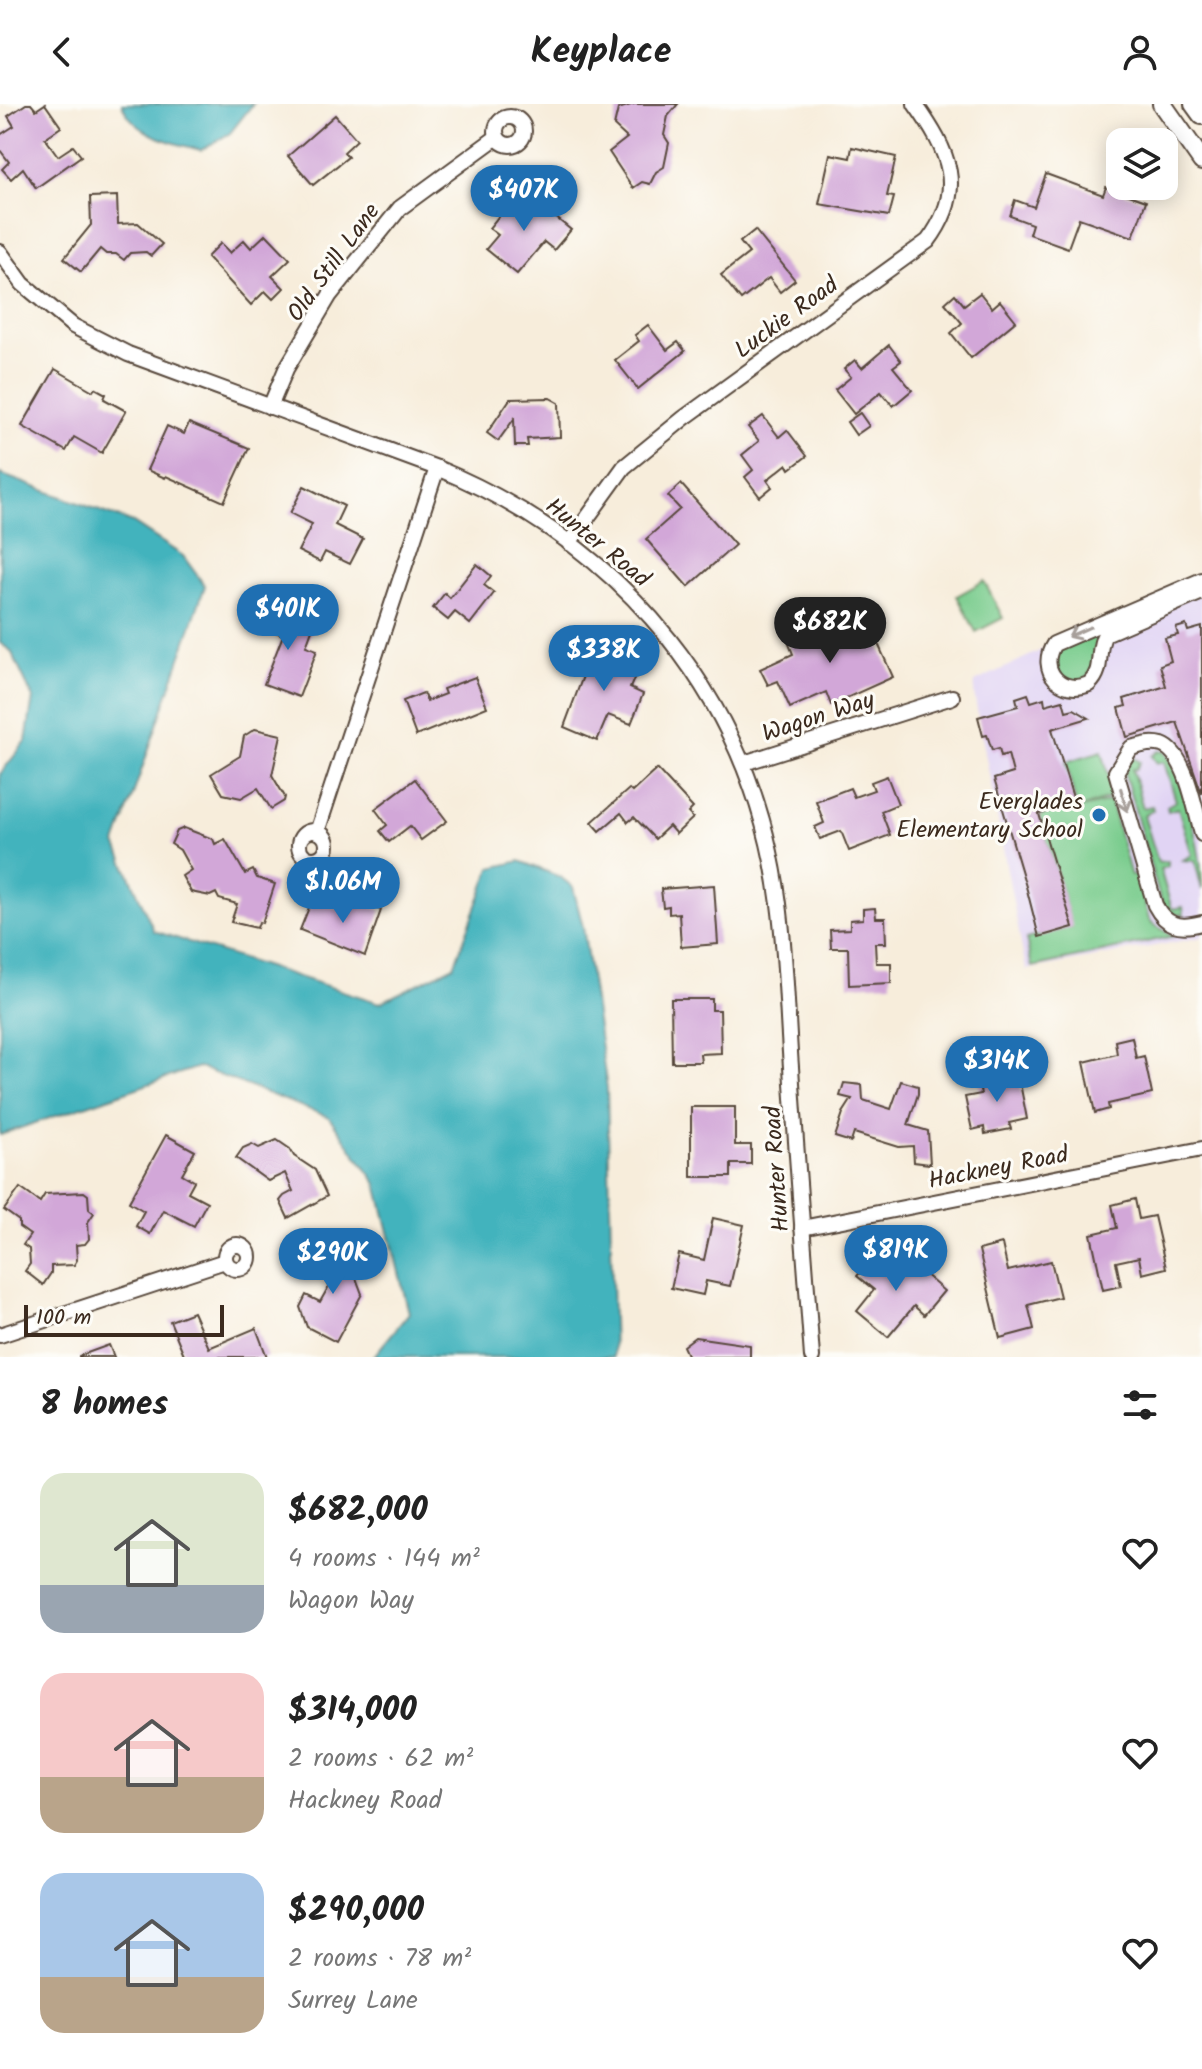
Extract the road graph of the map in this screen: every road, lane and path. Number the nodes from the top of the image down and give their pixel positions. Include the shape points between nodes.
1 (915, 104) edge
2 (1162, 104) edge
3 (1194, 104) edge
4 (1202, 115) edge
5 (497, 137) dead end
6 (1202, 161) edge
7 (0, 252) edge
8 (270, 407) junction
9 (437, 468) junction
10 (569, 543) junction
11 (1202, 580) edge
12 (1202, 592) edge
13 (952, 697) dead end
14 (744, 763) junction
15 (317, 832) dead end
16 (1202, 834) edge
17 (1198, 924) edge
18 (1202, 1149) edge
19 (802, 1228) junction
20 (225, 1261) dead end
21 (0, 1335) edge
22 (812, 1357) edge

1 - 10 street, Luckie Road via 947,154 952,174 940,225 928,241 624,467
2 - 6 main road
3 - 4 main road
5 - 8 street, Old Still Lane via 400,208 330,295
7 - 8 street, Hunter Road via 23,284 73,326 128,354
8 - 9 street, Hunter Road
9 - 10 street, Hunter Road via 533,515
9 - 15 street
10 - 14 street, Hunter Road via 665,631 717,707
11 -> 12 street via 1054,644 1048,653 1049,671 1072,688 1089,684 1100,669 1105,634
13 - 14 street, Wagon Way
14 - 19 street, Hunter Road via 779,902
16 -> 17 street via 1176,755 1151,743 1131,748 1116,772 1155,905 1162,918 1180,927
18 - 19 street, Hackney Road
19 - 22 street, Hunter Road
20 - 21 street

